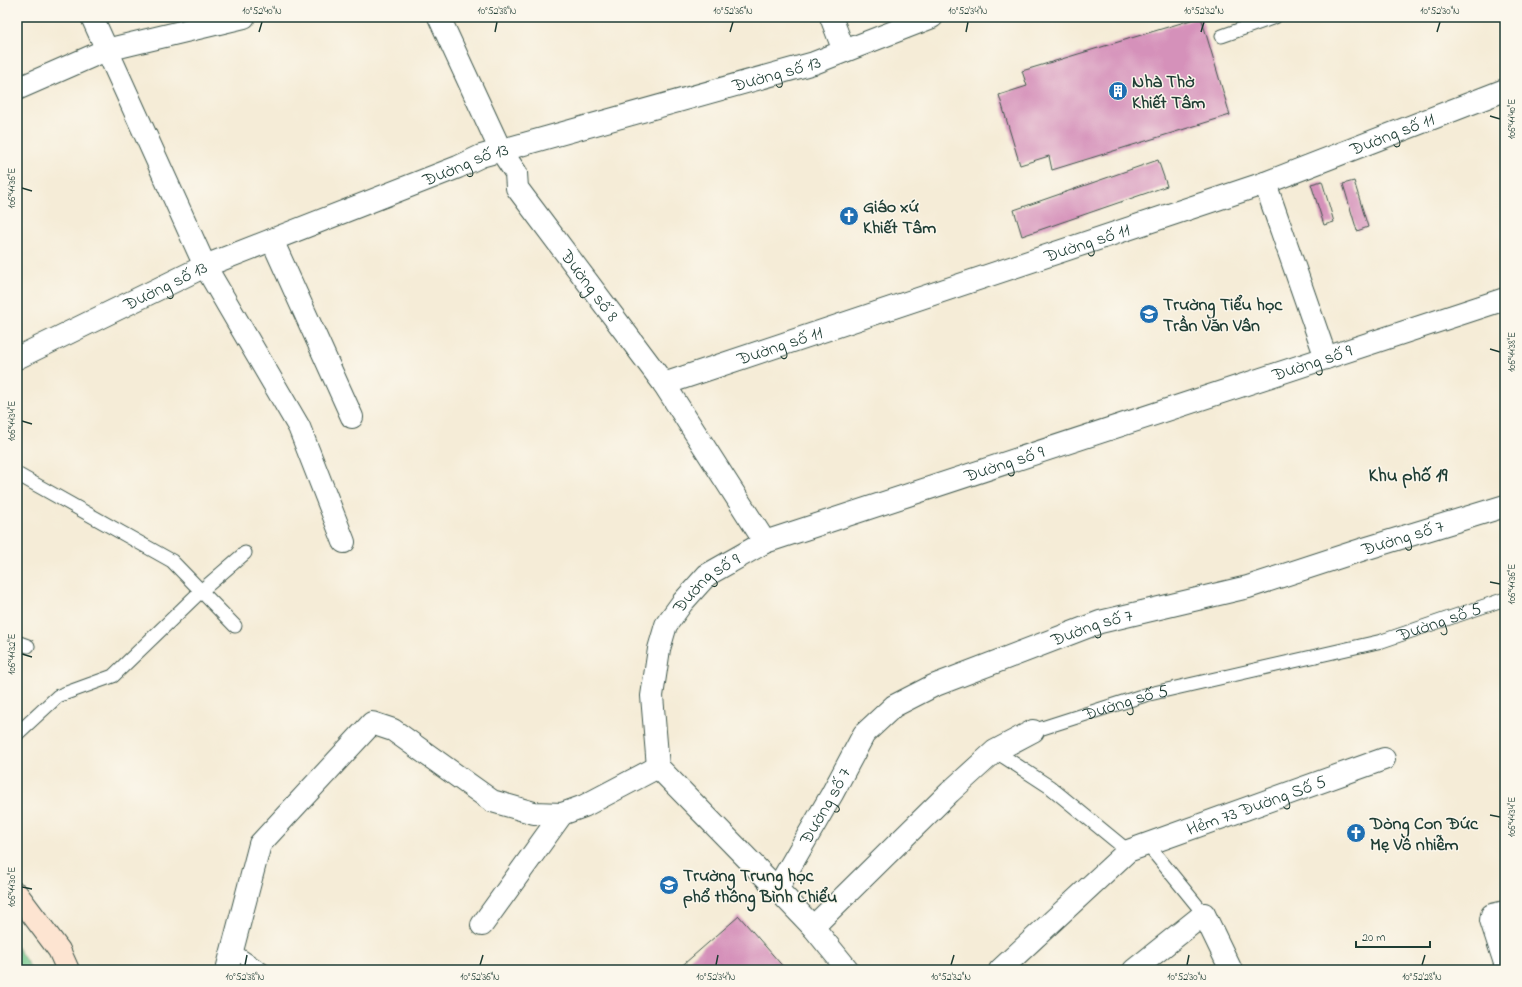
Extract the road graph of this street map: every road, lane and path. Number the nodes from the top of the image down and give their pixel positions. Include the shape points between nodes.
1 (92, 17) edge
2 (439, 17) edge
3 (831, 17) edge
4 (932, 17) edge
5 (1276, 17) edge
6 (236, 18) edge
7 (1222, 36) dead end
8 (106, 50) junction
9 (844, 51) junction
10 (17, 89) edge
11 (1505, 90) edge
12 (500, 150) junction
13 (1265, 183) junction
14 (272, 240) junction
15 (205, 266) junction
16 (1505, 299) edge
17 (17, 358) edge
18 (1326, 358) junction
19 (664, 384) junction
20 (352, 417) dead end
21 (17, 474) edge
22 (1505, 506) edge
23 (344, 542) dead end
24 (765, 542) junction
25 (245, 553) dead end
26 (201, 591) junction
27 (1505, 600) edge
28 (234, 626) dead end
29 (1033, 731) joint
30 (17, 734) edge
31 (996, 751) junction
32 (1384, 759) dead end
33 (658, 766) junction
34 (562, 814) junction
35 (1137, 847) junction
36 (777, 889) junction
37 (17, 894) edge
38 (1505, 912) edge
39 (1204, 914) junction
40 (482, 925) dead end
41 (813, 927) junction
42 (230, 960) edge
43 (1505, 963) edge
44 (68, 970) edge
45 (263, 970) edge
46 (848, 970) edge
47 (1000, 970) edge
48 (1134, 970) edge
49 (1231, 970) edge

1 - 8 street
2 - 12 street, Đường số 8
3 - 9 street
4 - 9 street, Đường số 13
5 - 7 lane
6 - 8 street
8 - 10 street
8 - 15 street
9 - 12 street, Đường số 13 via 814,63
11 - 13 street, Đường số 11
12 - 14 street, Đường số 13
12 - 19 street, Đường số 8 via 516,173 517,188
13 - 18 street
13 - 19 street, Đường số 11
14 - 15 street, Đường số 13
14 - 20 street
15 - 17 street, Đường số 13
15 - 23 street via 299,427
16 - 18 street, Đường số 9
18 - 24 street, Đường số 9
19 - 24 street, Đường số 8
21 - 26 lane via 172,561
22 - 36 street, Đường số 7 via 1248,587 1100,622 933,686 894,706 864,734
24 - 33 street, Đường số 9 via 708,575 682,602 666,625 659,649 652,696
25 - 26 lane
26 - 28 lane
26 - 30 lane via 113,676 58,696
27 - 29 lane, Đường số 5 via 1382,641 1145,695
29 - 31 street, Đường số 5
31 - 35 lane
31 - 41 street, Đường số 5 via 950,792
32 - 35 street, Hẻm 73 Đường Số 5
33 - 34 street via 584,806
33 - 36 street
34 - 40 street
34 - 42 street via 534,813 492,801 393,730 372,723 260,844
35 - 39 lane
35 - 47 street
36 - 41 street
37 - 44 street via 59,950
38 - 43 street via 1492,915 1491,920
39 - 48 street
39 - 49 street
41 - 46 street
42 - 45 lane

